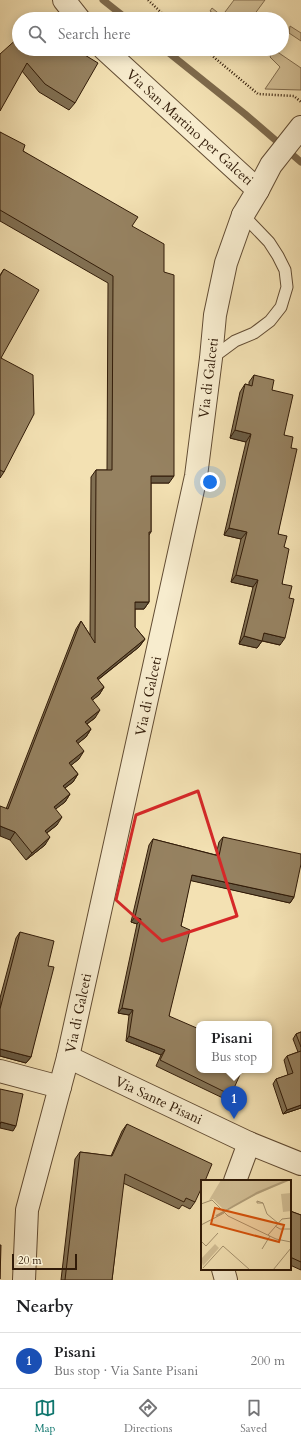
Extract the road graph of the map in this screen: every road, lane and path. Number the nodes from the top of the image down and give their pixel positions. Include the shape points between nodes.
1 (64, 0) edge
2 (148, 0) edge
3 (73, 12) edge
4 (161, 12) edge
5 (112, 56) edge
6 (212, 56) edge
7 (301, 102) edge
8 (299, 130) edge
9 (258, 190) junction
10 (243, 215) junction
11 (211, 358) junction
12 (68, 1057) junction
13 (0, 1071) edge
14 (60, 1087) junction
15 (249, 1143) junction
16 (301, 1164) edge
17 (235, 1180) edge
18 (223, 1270) edge
19 (24, 1280) edge
20 (226, 1280) edge

1 - 3 street
2 - 4 path
5 - 9 street, Via San Martino per Galceti
6 - 7 path via 258,94 294,96
8 - 9 street, Via di Galceti via 271,165
9 - 10 street, Via di Galceti
10 - 11 street, Via di Galceti via 226,263 215,315
10 - 11 lane via 269,242 278,256 285,270 287,287 281,307 270,321
11 - 12 street, Via di Galceti via 196,476
12 - 14 street, Via di Galceti
12 - 15 street, Via Sante Pisani
13 - 14 street
14 - 19 street, Via di Galceti via 27,1210
15 - 16 street, Via Sante Pisani
15 - 17 street
18 - 20 street

